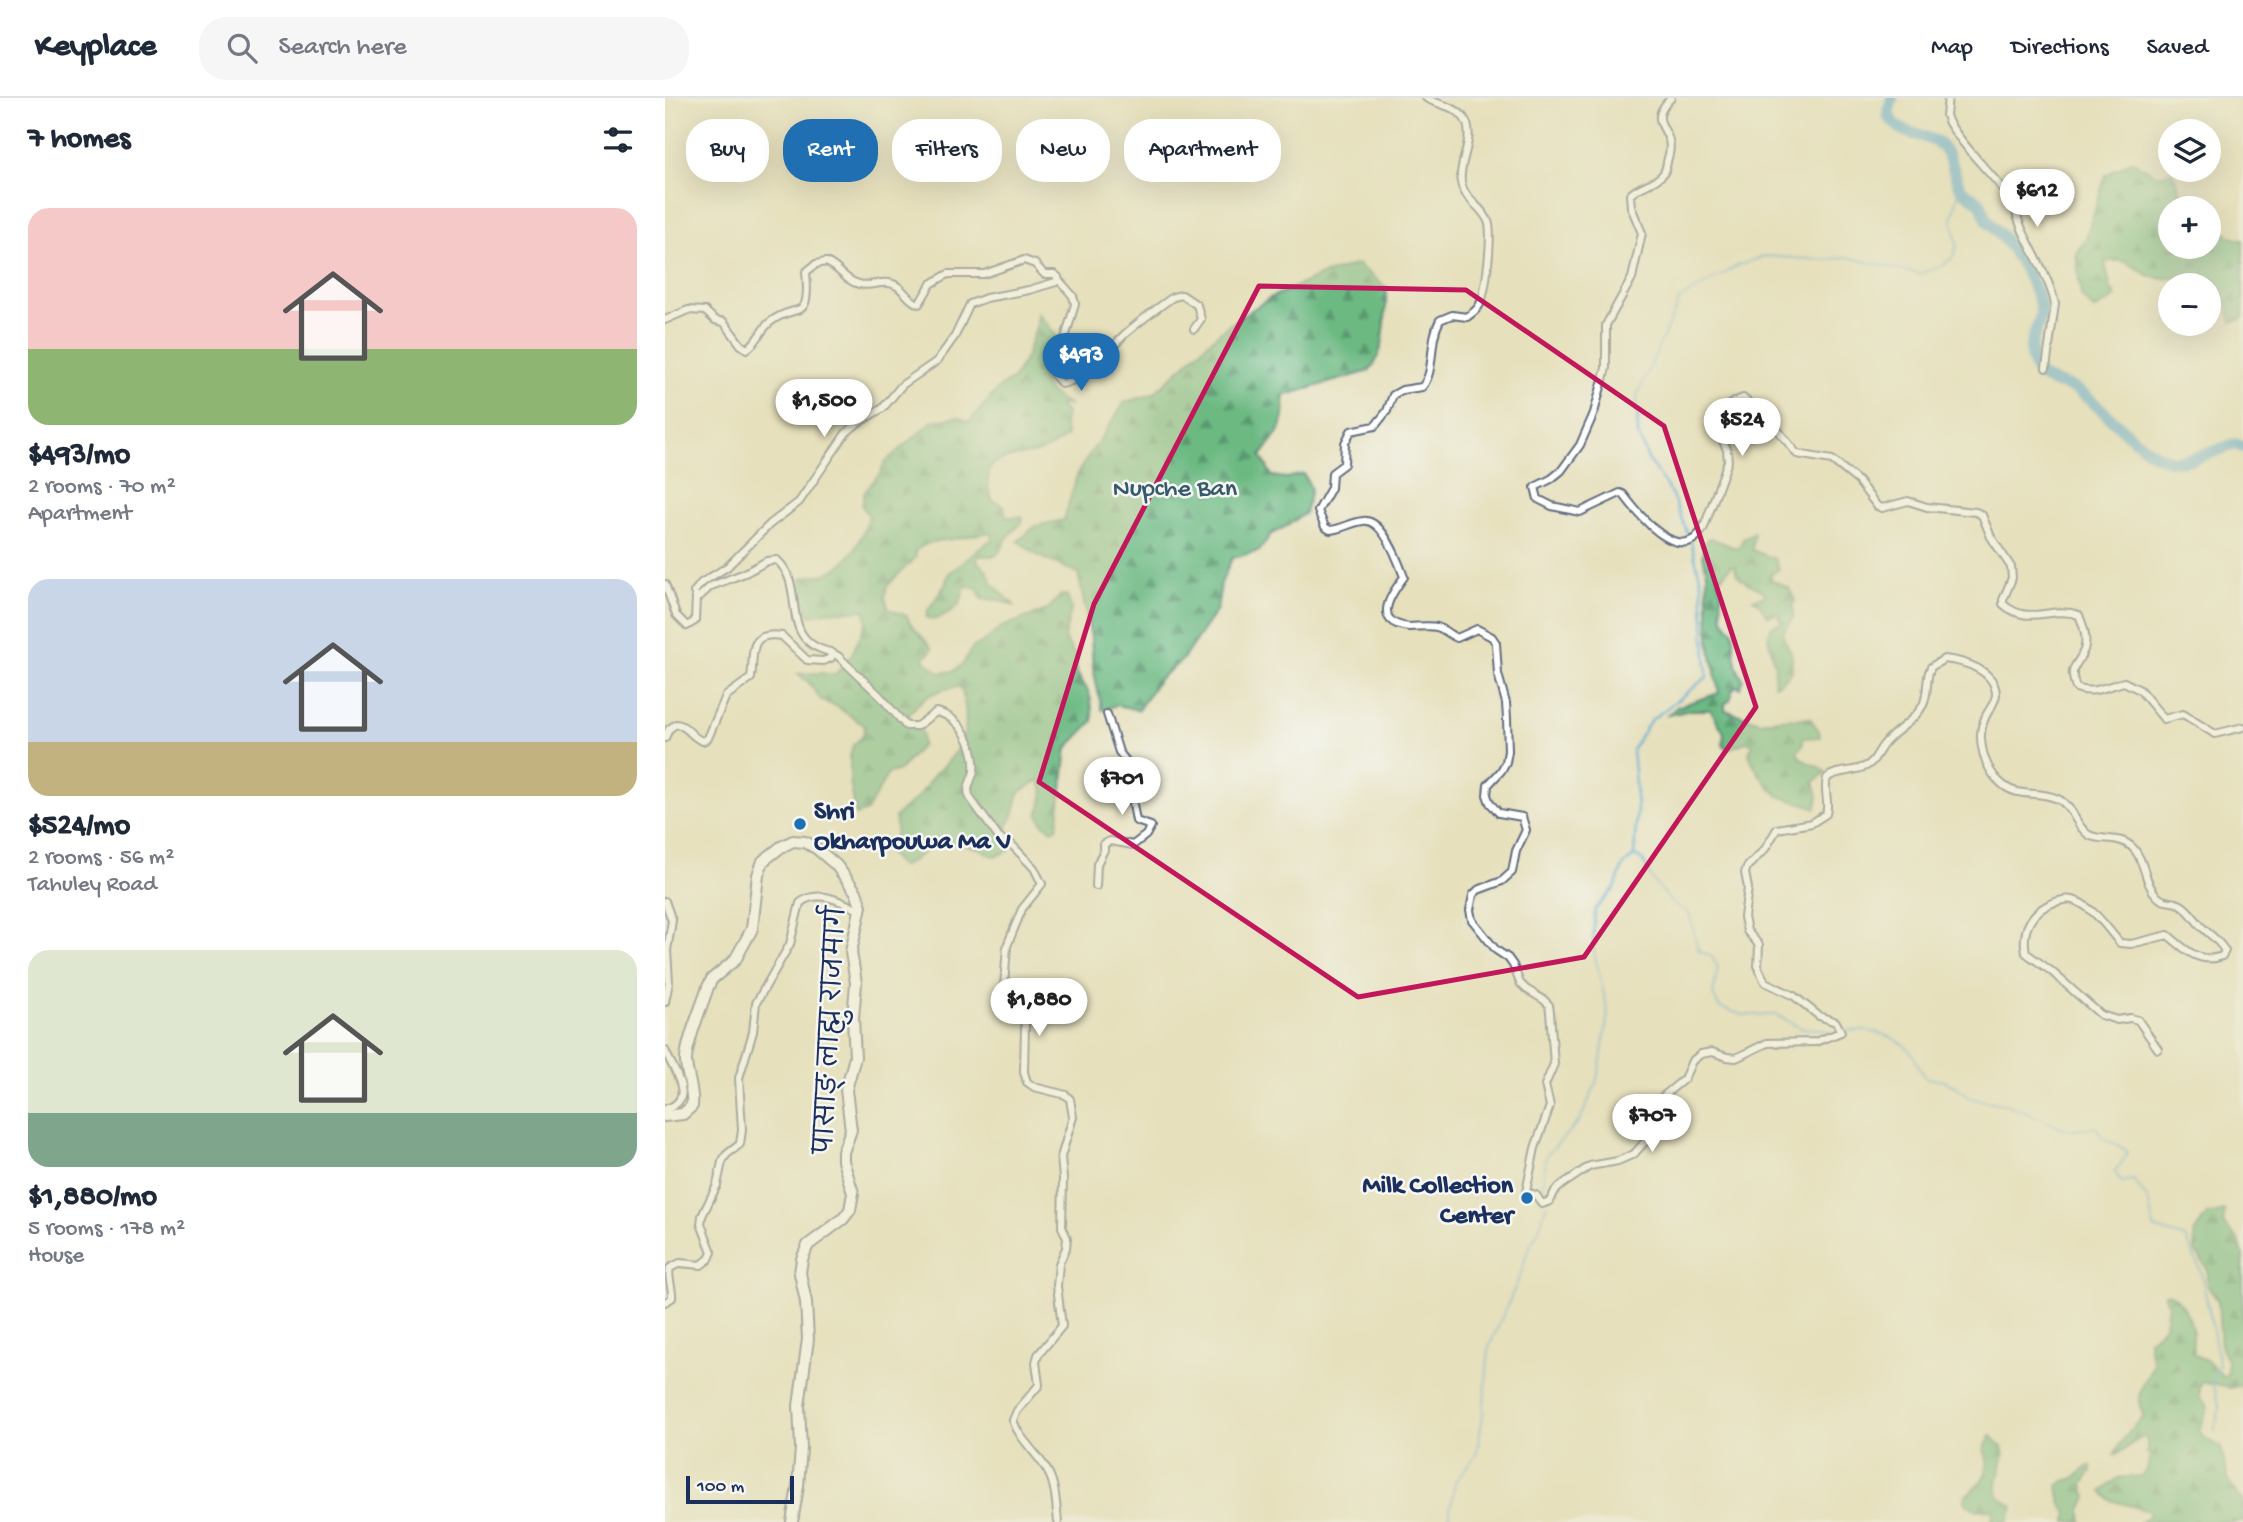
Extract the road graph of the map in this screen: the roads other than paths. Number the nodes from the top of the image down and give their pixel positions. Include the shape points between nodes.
1 (1426, 98) edge
2 (1671, 98) edge
3 (1948, 98) edge
4 (1058, 279) junction
5 (665, 320) edge
6 (1194, 329) dead end
7 (2046, 368) dead end
8 (665, 584) edge
9 (696, 597) junction
10 (830, 652) junction
11 (1107, 714) dead end
12 (2243, 727) edge
13 (665, 738) edge
14 (1096, 886) dead end
15 (665, 901) edge
16 (861, 911) junction
17 (665, 1002) edge
18 (2158, 1049) dead end
19 (665, 1051) edge
20 (665, 1109) edge
21 (665, 1116) edge
22 (665, 1303) edge
23 (792, 1522) edge
24 (1058, 1522) edge

1 - 18 street via 1459,112 1468,128 1461,168 1463,189 1490,227 1482,299 1467,317 1440,320 1430,376 1422,387 1393,395 1381,421 1351,431 1344,464 1332,473 1331,488 1318,511 1330,530 1362,521 1375,524 1382,532 1404,577 1386,607 1392,620 1405,626 1440,628 1457,638 1477,629 1496,643 1508,751 1487,795 1499,813 1522,817 1526,830 1512,872 1478,890 1470,910 1472,920 1508,958 1525,989 1544,1000 1551,1012 1554,1064 1545,1085 1550,1107 1526,1192 1536,1195 1542,1204 1590,1166 1634,1154 1649,1137 1661,1098 1684,1079 1692,1061 1701,1054 1735,1058 1767,1043 1815,1042 1841,1032 1836,1022 1819,1016 1760,976 1759,945 1747,931 1744,917 1745,873 1777,829 1812,823 1826,814 1827,778 1861,769 1875,760 1887,740 1923,705 1931,667 1944,659 1985,671 1994,683 1995,703 1981,726 1981,739 1982,753 1995,778 2016,793 2037,792 2067,805 2089,835 2125,842 2141,859 2157,896 2183,906 2221,943 2225,951 2214,959 2188,953 2168,934 2120,943 2087,907 2066,899 2043,906 2030,919 2023,940 2026,953 2101,1015 2138,1020
2 - 12 street via 1659,113 1671,144 1666,169 1630,195 1641,233 1632,278 1606,325 1607,368 1594,413 1580,445 1561,471 1535,488 1538,499 1580,512 1620,493 1641,518 1682,544 1701,533 1728,461 1717,428 1721,413 1743,398 1773,424 1797,454 1832,460 1858,481 1877,506 1908,501 1982,515 2011,567 2013,578 2003,604 2023,616 2079,615 2085,648 2072,671 2076,688 2092,691 2124,682 2140,690 2164,719 2183,714 2215,734
3 - 7 street via 1948,121 2010,197 2053,295
4 - 5 street via 1024,260 983,274 948,274 931,285 919,304 898,286 852,282 826,262 806,272 805,304 769,323 747,349 724,323 705,311 688,310
4 - 6 street via 1075,304 1054,375 1062,384 1077,381 1090,371 1126,333 1173,297 1182,295 1197,305 1201,319
4 - 9 street via 970,304 937,361 846,433 799,502 698,587
8 - 9 street via 676,614 687,626 695,621
9 - 10 street via 711,586 777,560 786,572 803,636 810,645
10 - 13 street via 828,660 807,660 782,636 761,638 753,649 751,678 726,696 708,738 697,740 676,724
10 - 24 street via 906,726 917,726 936,712 960,727 974,766 967,792 970,798 999,838 1034,868 1042,884 1022,909 1007,946 1004,986 1025,1024 1027,1082 1070,1099 1073,1117 1061,1157 1062,1227 1067,1238 1057,1286 1062,1326 1038,1355 1037,1390 1013,1419 1053,1482
11 - 14 street via 1119,752 1131,767 1136,821 1151,826 1133,845 1104,844
15 - 17 street via 672,920
16 - 21 main road, पासाङ् लाह्मु राजमार्ग via 860,898 836,865 805,842 793,841 763,861 752,929 735,960 712,979 691,1040 686,1063 692,1106 684,1114
16 - 22 street via 819,896 800,903 790,944 756,1003 739,1078 740,1144 722,1162 702,1216 711,1256 701,1265 680,1263 670,1268 672,1298
16 - 23 main road, पासाङ् लाह्मु राजमार्ग via 851,952 856,983 855,1057 846,1090 851,1130 843,1152 853,1203 843,1219 808,1245 802,1259 808,1339
19 - 20 street via 682,1093 678,1105

